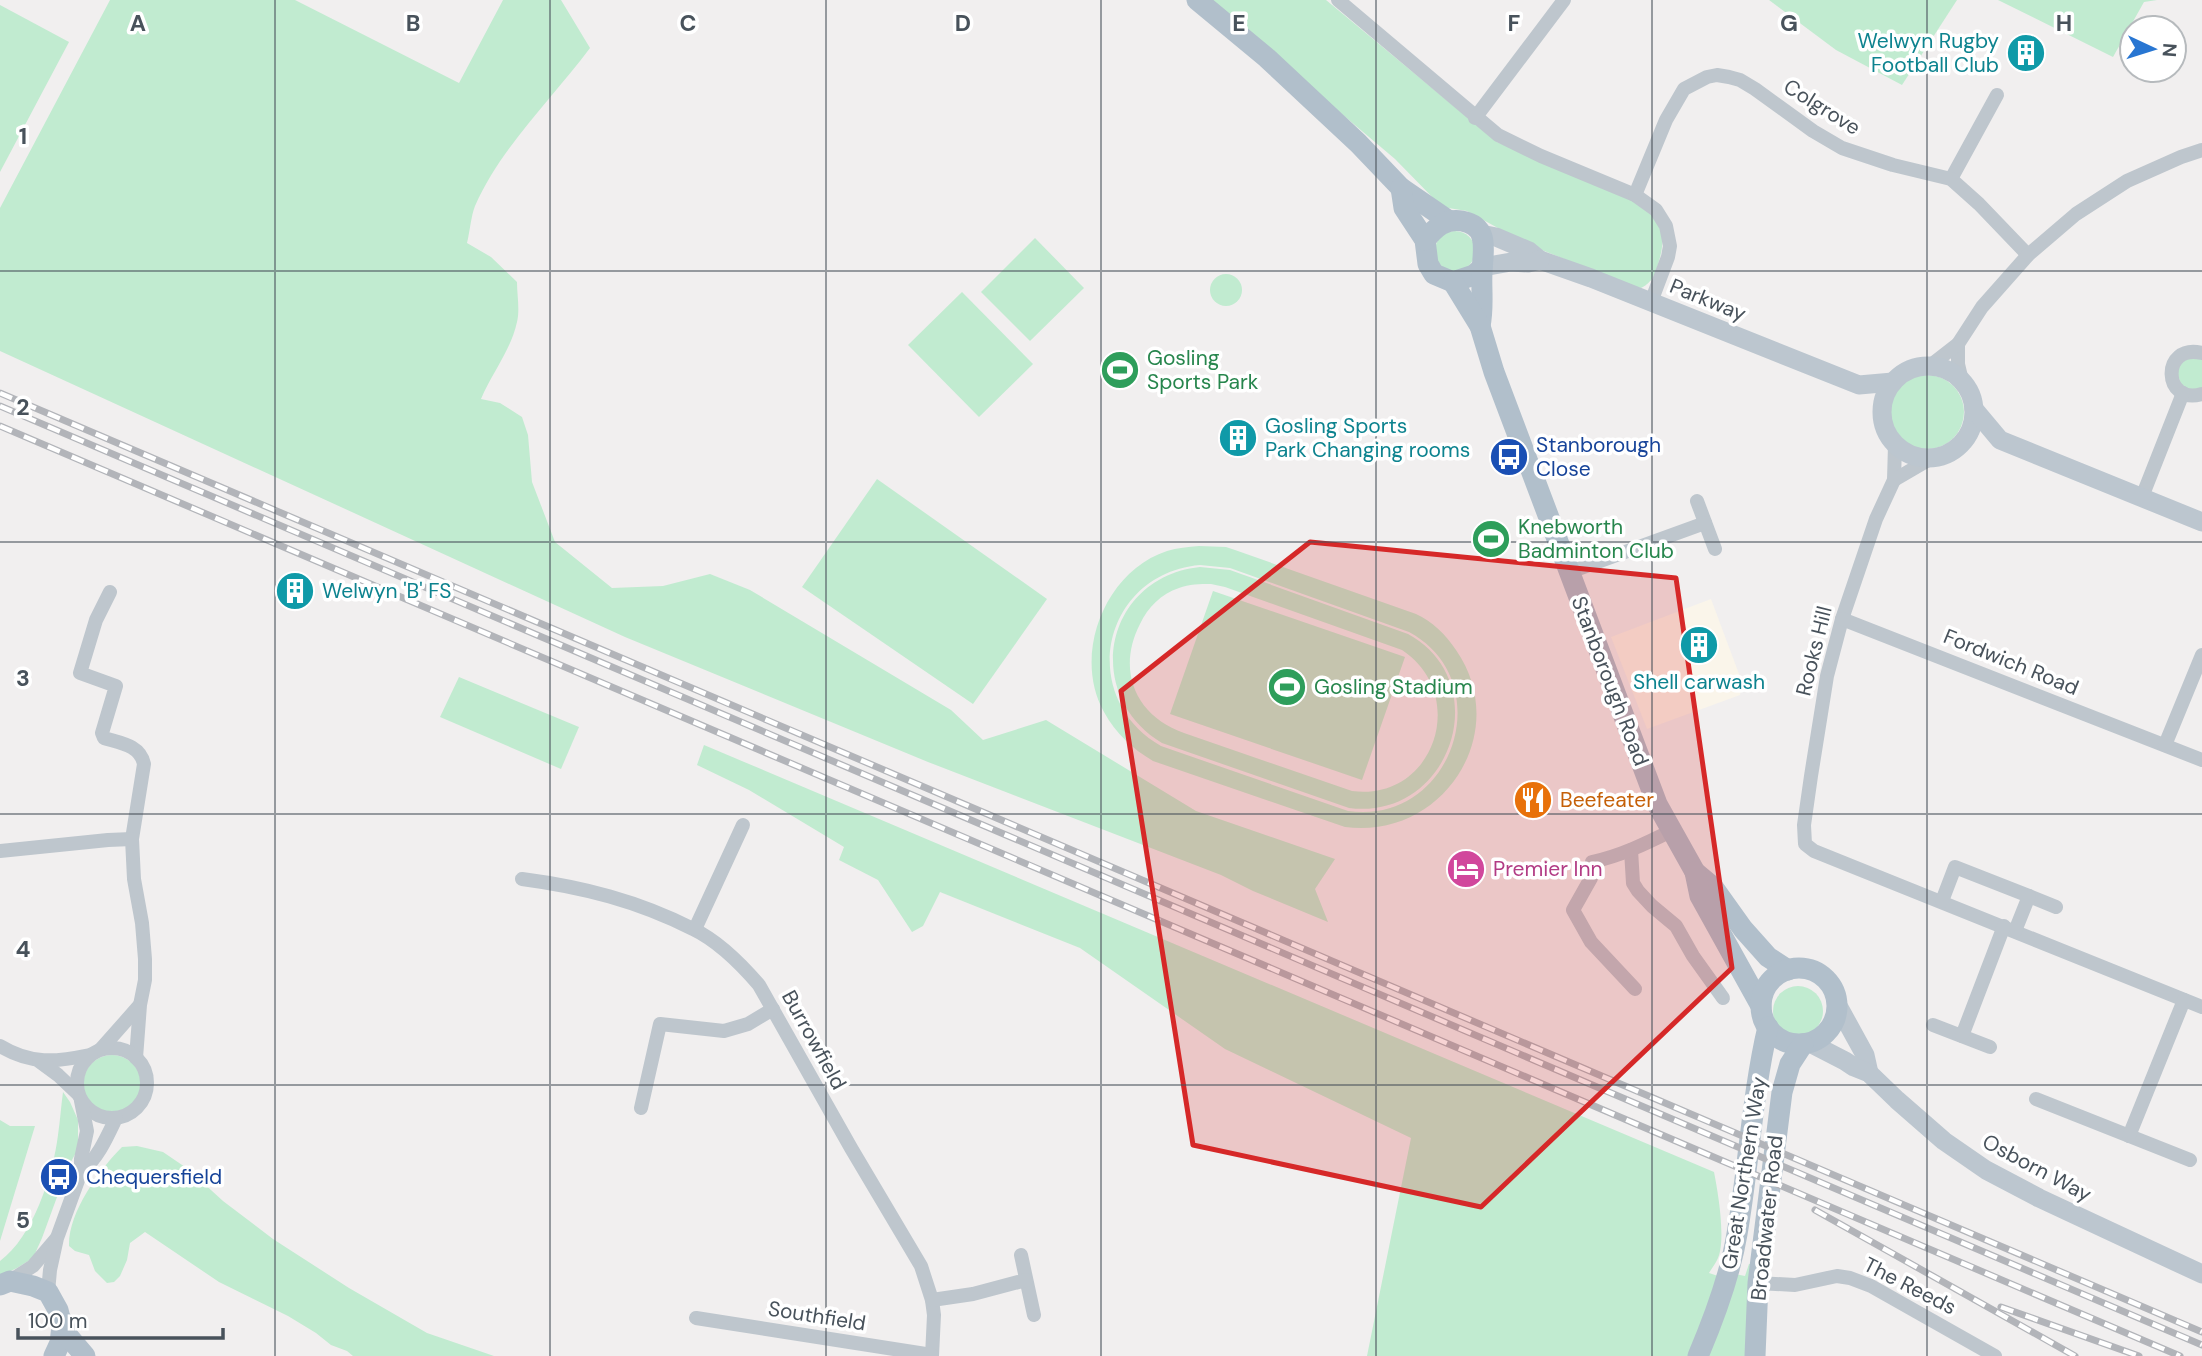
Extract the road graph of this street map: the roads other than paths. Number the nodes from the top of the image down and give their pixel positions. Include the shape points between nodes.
1 (1197, 0) edge
2 (1338, 0) edge
3 (1564, 0) edge
4 (1997, 95) dead end
5 (1475, 118) junction
6 (2202, 150) edge
7 (1951, 179) junction
8 (1401, 188) junction
9 (1636, 195) junction
10 (1449, 221) junction
11 (1481, 234) junction
12 (1425, 240) junction
13 (2028, 255) junction
14 (1540, 260) junction
15 (1482, 267) junction
16 (1452, 282) junction
17 (1651, 302) junction
18 (1480, 326) junction
19 (1958, 344) junction
20 (2202, 353) edge
21 (1931, 365) junction
22 (1962, 381) junction
23 (1893, 382) junction
24 (1859, 384) junction
25 (2183, 393) junction
26 (2202, 394) edge
27 (1974, 408) junction
28 (1882, 413) junction
29 (2000, 440) junction
30 (1962, 444) junction
31 (1895, 445) junction
32 (1930, 459) junction
33 (1894, 480) junction
34 (2142, 497) junction
35 (1697, 501) dead end
36 (2202, 522) edge
37 (1705, 523) junction
38 (1715, 549) dead end
39 (1570, 572) junction
40 (110, 592) dead end
41 (1842, 619) junction
42 (2202, 655) edge
43 (2165, 745) junction
44 (2202, 760) edge
45 (743, 825) dead end
46 (1671, 831) junction
47 (132, 839) junction
48 (0, 850) edge
49 (1631, 850) junction
50 (1695, 872) junction
51 (522, 879) dead end
52 (2029, 896) junction
53 (1942, 901) junction
54 (2056, 906) dead end
55 (695, 929) junction
56 (2010, 929) junction
57 (1788, 970) junction
58 (1635, 989) dead end
59 (1723, 998) dead end
60 (2184, 999) junction
61 (1837, 1004) junction
62 (140, 1005) junction
63 (1761, 1006) junction
64 (2202, 1007) edge
65 (773, 1009) junction
66 (1933, 1025) dead end
67 (1768, 1027) junction
68 (1962, 1036) junction
69 (1806, 1044) junction
70 (0, 1046) edge
71 (1990, 1046) dead end
72 (96, 1052) junction
73 (136, 1058) junction
74 (39, 1061) junction
75 (1869, 1073) junction
76 (80, 1098) junction
77 (2036, 1099) dead end
78 (640, 1108) dead end
79 (116, 1118) junction
80 (2129, 1136) junction
81 (2190, 1160) dead end
82 (81, 1172) junction
83 (57, 1238) junction
84 (1021, 1255) dead end
85 (2202, 1274) edge
86 (1026, 1280) junction
87 (5, 1283) edge
88 (1758, 1283) junction
89 (48, 1292) junction
90 (932, 1300) junction
91 (1034, 1315) dead end
92 (696, 1318) dead end
93 (61, 1319) junction
94 (54, 1356) edge
95 (85, 1356) edge
96 (932, 1356) edge
97 (1698, 1356) edge
98 (1755, 1356) edge
99 (1995, 1356) edge

1 - 8 main road, Stanborough Road via 1287,77
2 - 5 street
3 - 5 street
4 - 7 street
5 - 9 street via 1509,141
6 - 13 street via 2127,181 2076,214
7 - 9 street, Colgrove via 1842,148 1740,80 1717,75 1695,81 1675,101
7 - 13 street, Colgrove
8 - 10 main road, Stanborough Road
8 - 12 main road, Stanborough Road via 1404,208
9 - 17 street via 1656,210 1669,236 1668,257
10 - 11 main road, Stanborough Road via 1468,223
10 - 12 main road
11 - 14 street, Parkway via 1529,251
11 - 15 main road, Stanborough Road
12 - 16 main road, Stanborough Road via 1434,274
13 - 19 street via 1982,307
14 - 15 street, Parkway
14 - 17 street, Parkway
15 - 16 main road via 1474,275
15 - 18 main road, Stanborough Road
16 - 18 main road, Stanborough Road
17 - 24 street, Parkway
18 - 39 main road, Stanborough Road
19 - 21 street
19 - 22 street
20 - 25 street via 2181,355 2172,367 2173,382
21 - 22 street
21 - 23 street via 1903,373
22 - 27 street
23 - 24 street, Parkway
23 - 28 street
24 - 28 street
25 - 26 street
25 - 34 street
27 - 29 street
27 - 30 street via 1971,429
28 - 31 street
29 - 30 street
29 - 34 street
30 - 32 street
31 - 32 street via 1914,457
31 - 33 street, Rooks Hill
32 - 33 street
33 - 41 street, Rooks Hill
34 - 36 street
35 - 37 street
37 - 38 street
37 - 39 street
39 - 46 main road, Stanborough Road
40 - 47 street via 80,673 116,686 102,733 142,756
41 - 43 street, Fordwich Road
41 - 53 street, Rooks Hill via 1827,676 1804,840 1809,849
42 - 43 street
43 - 44 street, Fordwich Road
45 - 55 street
46 - 49 street
46 - 50 main road, Stanborough Road
47 - 48 street
47 - 62 street via 145,959
49 - 58 street via 1592,862 1591,878 1574,905 1574,915 1591,942
49 - 59 street via 1633,883 1676,926
50 - 57 main road, Stanborough Road via 1713,887 1768,957
50 - 63 main road, Stanborough Road via 1699,896
51 - 55 street, Burrowfield via 615,897
52 - 53 street via 1955,867
52 - 54 street
52 - 56 street
53 - 56 street
55 - 65 street, Burrowfield via 743,966
56 - 60 street
56 - 68 street
57 - 61 main road via 1800,968 1821,975 1835,993
57 - 63 main road via 1770,983
60 - 64 street
60 - 80 street
61 - 69 main road via 1832,1026
61 - 75 street, Osborn Way via 1865,1055
62 - 72 street
62 - 73 street
63 - 67 main road
65 - 78 street via 724,1031 660,1024
65 - 90 street, Burrowfield via 921,1266
66 - 68 street
67 - 69 main road via 1783,1041
67 - 97 main road, Great Northern Way via 1727,1278
68 - 71 street
69 - 75 street, Osborn Way
69 - 88 main road, Broadwater Road via 1784,1078
70 - 74 street
72 - 73 street via 120,1048
72 - 74 street
72 - 76 street via 78,1073
73 - 79 street via 146,1077 143,1099 127,1115
74 - 76 street
75 - 85 street, Osborn Way via 1944,1141 1986,1170
76 - 79 street via 96,1115
76 - 82 street via 87,1131
77 - 80 street
79 - 82 street via 106,1140
80 - 81 street
82 - 83 street
83 - 87 street via 33,1266
83 - 89 street
84 - 86 street
86 - 90 street
86 - 91 street
87 - 89 main road
88 - 98 main road, Broadwater Road
88 - 99 street, The Reeds via 1850,1278
89 - 93 main road
90 - 96 street, Burrowfield
92 - 96 street, Southfield
93 - 94 main road
93 - 95 main road

